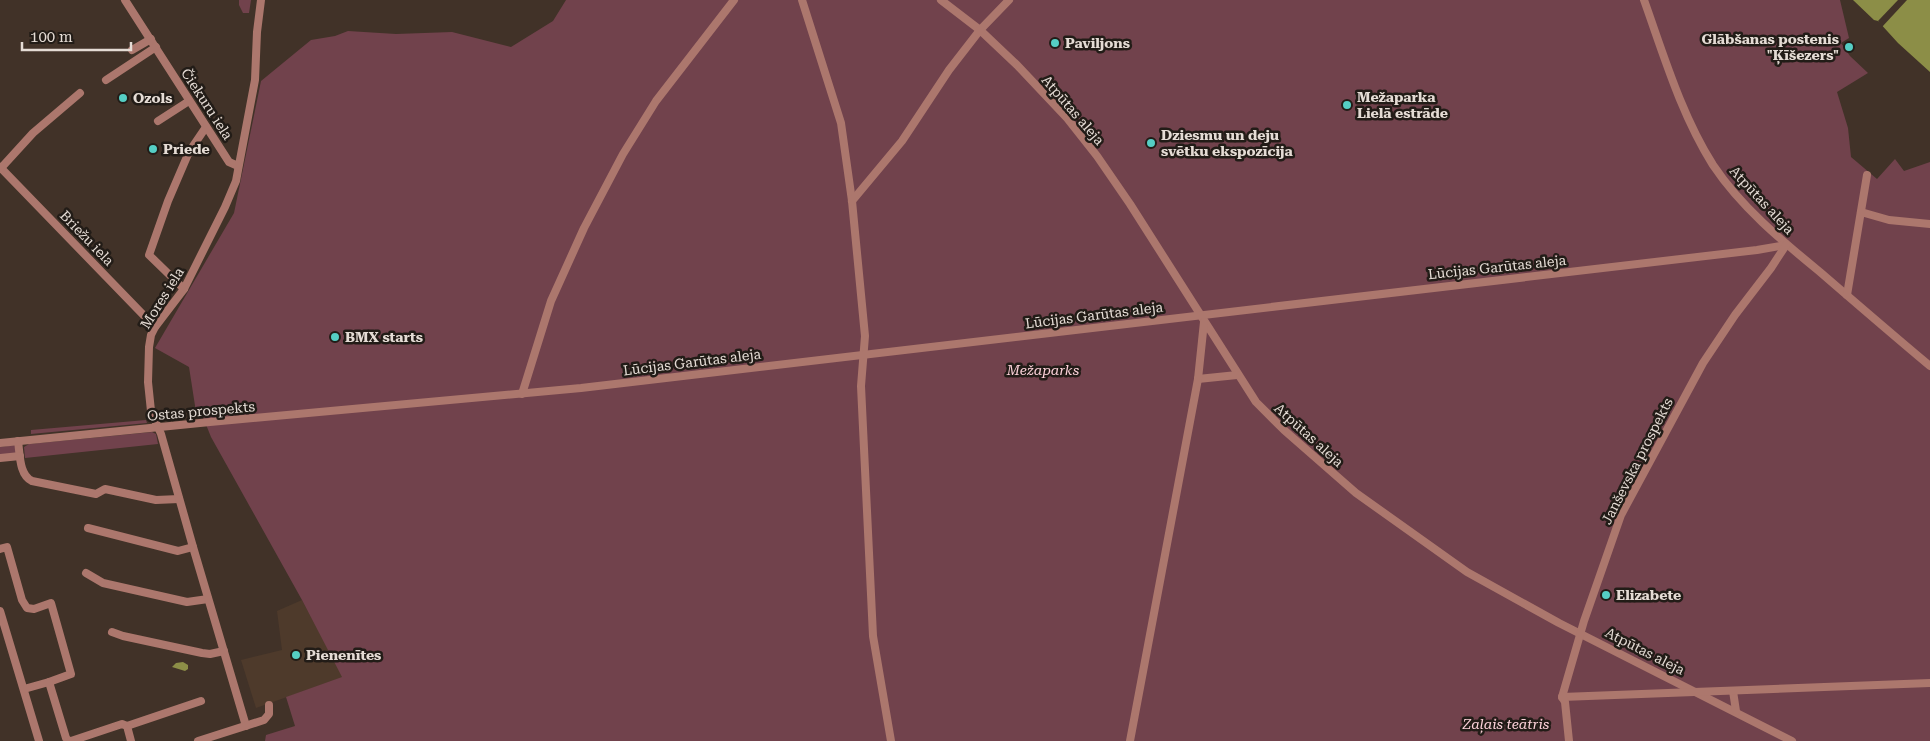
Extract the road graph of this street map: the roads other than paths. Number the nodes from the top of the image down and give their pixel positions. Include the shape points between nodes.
1 (125, 0) edge
2 (261, 0) edge
3 (734, 0) edge
4 (802, 0) edge
5 (941, 0) edge
6 (1009, 0) edge
7 (1644, 0) edge
8 (980, 30) junction
9 (151, 39) junction
10 (156, 47) junction
11 (132, 50) dead end
12 (106, 80) dead end
13 (80, 93) dead end
14 (189, 101) junction
15 (158, 121) dead end
16 (206, 127) junction
17 (238, 166) junction
18 (1, 167) edge
19 (1867, 175) dead end
20 (852, 201) junction
21 (1861, 212) junction
22 (1930, 224) edge
23 (1786, 245) junction
24 (184, 288) junction
25 (1847, 295) junction
26 (1203, 319) junction
27 (155, 327) junction
28 (864, 354) junction
29 (1930, 366) edge
30 (1237, 375) junction
31 (1198, 379) junction
32 (522, 394) junction
33 (405, 404) joint
34 (158, 428) junction
35 (18, 441) junction
36 (0, 443) edge
37 (20, 456) junction
38 (0, 458) edge
39 (179, 499) junction
40 (88, 528) dead end
41 (193, 547) junction
42 (0, 549) edge
43 (86, 573) dead end
44 (208, 599) junction
45 (0, 611) edge
46 (112, 632) dead end
47 (1580, 633) junction
48 (224, 651) junction
49 (49, 682) junction
50 (1930, 684) edge
51 (24, 689) junction
52 (1733, 691) junction
53 (1699, 692) junction
54 (1562, 697) junction
55 (201, 701) dead end
56 (269, 706) dead end
57 (1736, 711) junction
58 (127, 726) junction
59 (246, 726) junction
60 (39, 741) edge
61 (70, 741) edge
62 (131, 741) edge
63 (198, 741) edge
64 (891, 741) edge
65 (1130, 741) edge
66 (1569, 741) edge
67 (1792, 741) edge

1 - 9 street, Čiekuru iela
2 - 17 street, Mores iela via 255,80
3 - 32 street via 656,101 623,154 551,301
4 - 20 street via 841,123
5 - 8 street, Atpūtas aleja
6 - 8 street
7 - 23 street, Atpūtas aleja via 1694,132 1733,190
8 - 20 street via 902,141
8 - 26 street, Atpūtas aleja via 1067,118 1097,156
9 - 10 street, Čiekuru iela
9 - 11 street
10 - 12 street
10 - 14 street, Čiekuru iela
13 - 18 street via 32,133
14 - 15 street
14 - 16 street, Čiekuru iela
16 - 17 street, Čiekuru iela via 229,162
16 - 24 street via 189,152 149,255
17 - 24 street, Mores iela via 236,181
18 - 27 street, Briežu iela
19 - 21 street
20 - 28 street
21 - 22 street via 1889,220
21 - 25 street
23 - 25 street, Atpūtas aleja
23 - 26 street, Lūcijas Garūtas aleja via 1438,286
23 - 47 street, Janševska prospekts via 1703,363 1648,462 1621,515
24 - 27 street, Mores iela
25 - 29 street, Atpūtas aleja
26 - 28 street, Lūcijas Garūtas aleja
26 - 30 street, Atpūtas aleja
26 - 31 street
27 - 34 street, Mores iela via 149,347 148,382 151,411
28 - 32 street, Lūcijas Garūtas aleja
28 - 64 street via 861,386 873,636
30 - 31 street
30 - 47 street, Atpūtas aleja via 1256,402 1284,430 1356,493 1467,572
31 - 65 street
32 - 33 street, Lūcijas Garūtas aleja
33 - 34 street, Ostas prospekts
34 - 35 street, Ostas prospekts
34 - 39 street, Mores iela
35 - 36 street, Ostas prospekts
35 - 37 street
37 - 38 street
37 - 39 street via 23,472 32,481 96,494 106,489 156,500
39 - 41 street, Mores iela
40 - 41 street via 178,551
41 - 44 street, Mores iela
42 - 49 street via 7,547 24,605 34,608 51,603 71,674
43 - 44 street via 103,583 187,602
44 - 48 street, Mores iela
45 - 51 street
46 - 48 street via 202,653
47 - 53 street, Atpūtas aleja
47 - 54 street, Janševska prospekts
48 - 59 street, Mores iela
49 - 51 street
49 - 61 street via 66,738
50 - 52 street
51 - 60 street
52 - 53 street
52 - 57 street
53 - 54 street
53 - 57 street, Atpūtas aleja
54 - 66 street, Janševska prospekts
55 - 58 street
56 - 59 street via 268,718
57 - 67 street, Atpūtas aleja
58 - 61 street via 122,724
58 - 62 street
59 - 63 street

